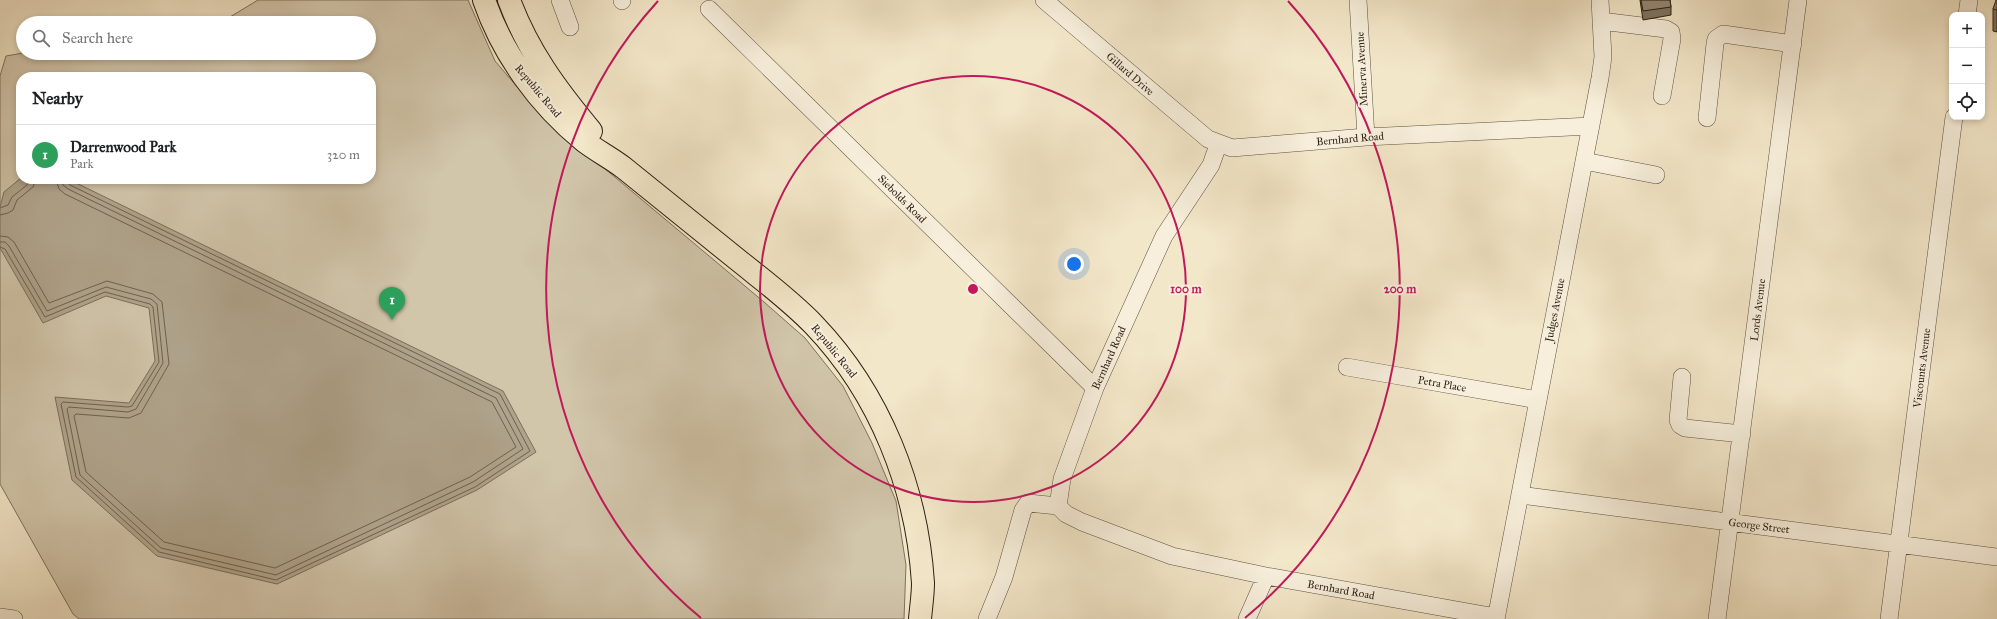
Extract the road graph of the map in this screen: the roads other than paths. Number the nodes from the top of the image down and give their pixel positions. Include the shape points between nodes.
1 (484, 0) edge
2 (509, 0) edge
3 (560, 0) edge
4 (1044, 0) edge
5 (1358, 0) edge
6 (1600, 0) edge
7 (1798, 0) edge
8 (1969, 0) edge
9 (709, 9) dead end
10 (1967, 12) edge
11 (1601, 21) junction
12 (570, 27) dead end
13 (1793, 44) junction
14 (1662, 96) dead end
15 (1708, 118) dead end
16 (1954, 120) edge
17 (1590, 126) junction
18 (1366, 138) junction
19 (1218, 145) junction
20 (1584, 161) junction
21 (617, 162) junction
22 (1656, 175) dead end
23 (1347, 367) dead end
24 (1682, 377) dead end
25 (1095, 388) junction
26 (1538, 400) junction
27 (1742, 434) junction
28 (1520, 495) junction
29 (1058, 506) junction
30 (1730, 523) junction
31 (1899, 544) junction
32 (1997, 557) edge
33 (1266, 576) junction
34 (0, 616) edge
35 (1496, 618) edge
36 (14, 619) edge
37 (920, 619) edge
38 (987, 619) edge
39 (1247, 619) edge
40 (1718, 619) edge
41 (1889, 619) edge

1 - 21 main road, Republic Road via 502,42 528,82 551,109 585,141
2 - 21 main road, Republic Road via 533,53 555,88
3 - 12 street
4 - 19 street, Gillard Drive via 1192,126
5 - 18 street, Minerva Avenue
6 - 11 street, Judges Avenue
7 - 13 street, Lords Avenue
8 - 10 street
9 - 25 street, Siebolds Road
11 - 14 street via 1666,29 1671,32
11 - 17 street, Judges Avenue via 1602,62
13 - 15 street via 1723,34 1719,36 1715,44
13 - 27 street, Lords Avenue
16 - 31 street, Viscounts Avenue
17 - 18 street, Bernhard Road
17 - 20 street, Judges Avenue
18 - 19 street, Bernhard Road via 1232,148
19 - 25 street, Bernhard Road via 1211,165 1164,236
20 - 22 street
20 - 26 street, Judges Avenue
21 - 37 main road, Republic Road via 788,300 834,348 861,384 882,423 906,488 916,531 923,585
23 - 26 street, Petra Place
24 - 27 street via 1678,420 1680,425 1685,428
25 - 29 street, Bernhard Road via 1062,479
26 - 28 street, Judges Avenue
27 - 30 street, Lords Avenue
28 - 30 street, George Street
28 - 35 street, Judges Avenue
29 - 33 street, Bernhard Road via 1066,514 1147,548 1186,560
29 - 38 street via 1028,503 1022,510 1004,577
30 - 31 street, George Street
30 - 40 street, Lords Avenue
31 - 32 street, George Street
31 - 41 street, Viscounts Avenue
33 - 35 street, Bernhard Road
33 - 39 street
34 - 36 street

